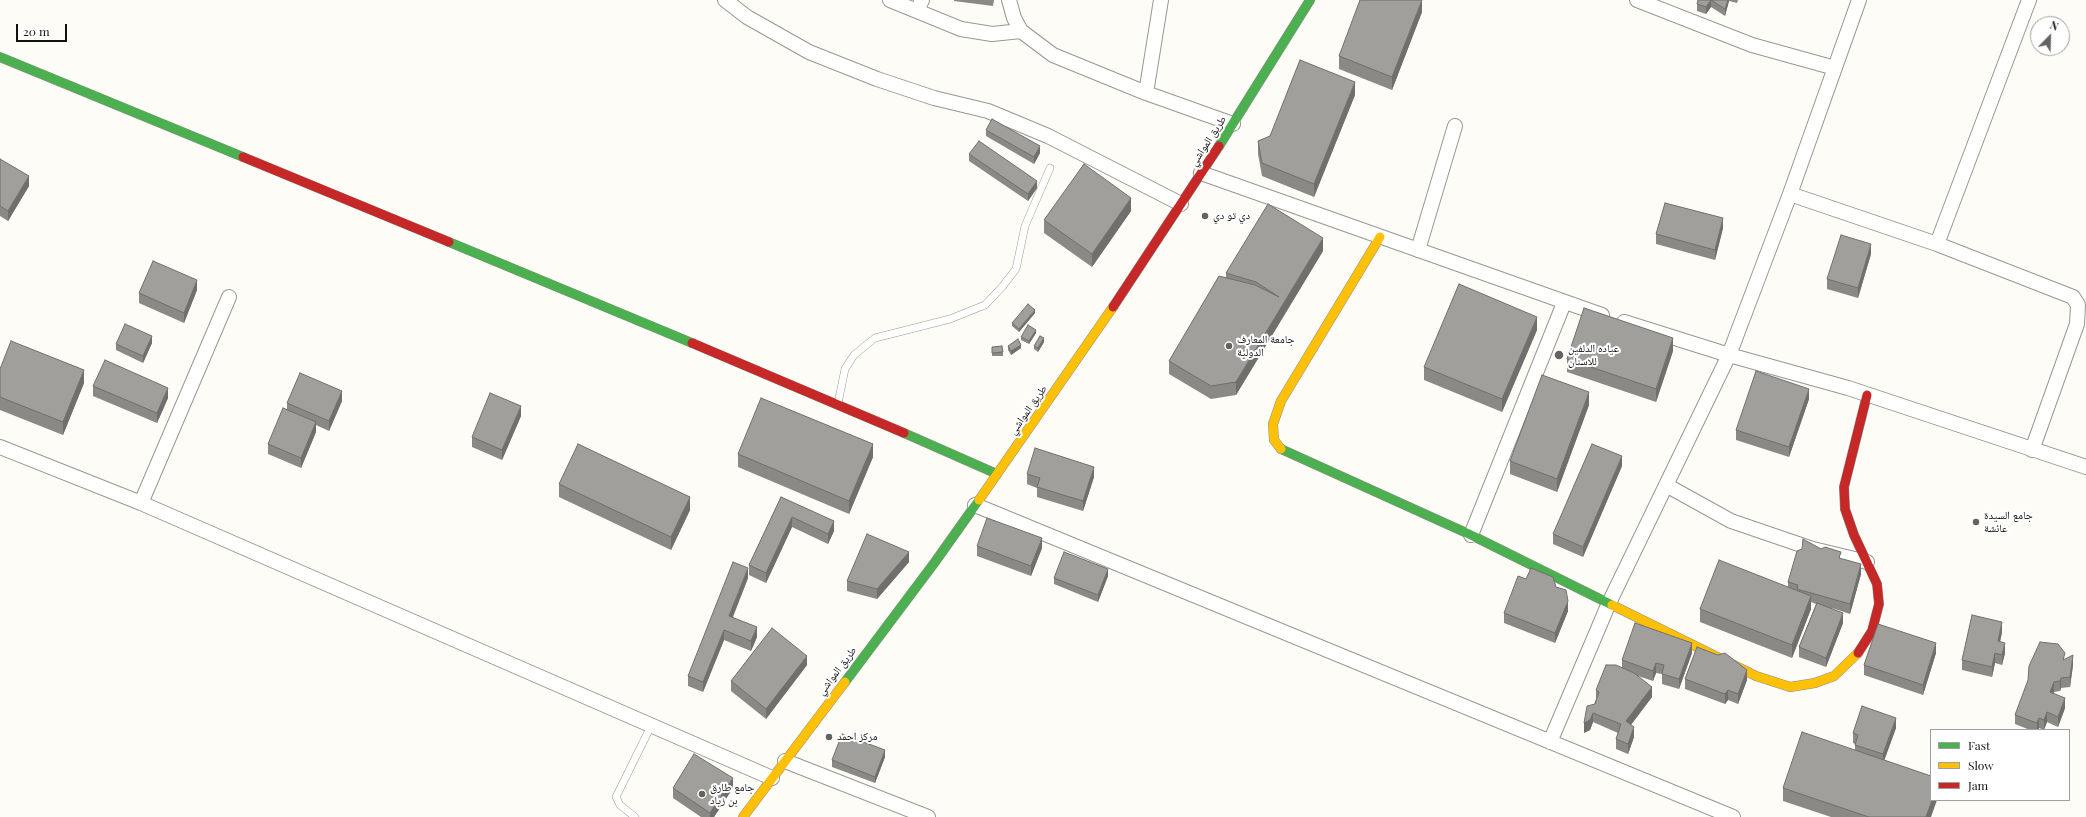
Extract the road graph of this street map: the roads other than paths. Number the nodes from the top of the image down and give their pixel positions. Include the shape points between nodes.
1 (725, 0) edge
2 (890, 0) edge
3 (1009, 0) edge
4 (1161, 0) edge
5 (1310, 0) edge
6 (1637, 0) edge
7 (1859, 0) edge
8 (2029, 0) edge
9 (919, 6) edge
10 (1021, 31) junction
11 (0, 57) edge
12 (1835, 68) junction
13 (1146, 93) junction
14 (1233, 124) junction
15 (1455, 126) dead end
16 (1050, 168) dead end
17 (1201, 173) junction
18 (1790, 194) junction
19 (1181, 204) junction
20 (1380, 237) junction
21 (1937, 244) junction
22 (1418, 250) junction
23 (229, 297) dead end
24 (1564, 303) junction
25 (1729, 356) junction
26 (1867, 395) junction
27 (838, 403) junction
28 (0, 447) edge
29 (2032, 450) junction
30 (2086, 467) edge
31 (997, 474) junction
32 (1666, 485) junction
33 (141, 503) junction
34 (975, 505) junction
35 (1471, 535) junction
36 (1866, 562) junction
37 (1609, 603) junction
38 (651, 726) junction
39 (1550, 742) junction
40 (785, 761) junction
41 (772, 778) junction
42 (635, 817) edge
43 (743, 817) edge
44 (928, 817) edge
45 (1733, 817) edge

1 - 19 street via 747,17 809,52 877,80 934,98 988,111 1048,136
2 - 9 street
3 - 10 street
4 - 13 street
5 - 14 street, طريق المواشي
6 - 12 street via 1752,44
7 - 12 street
8 - 21 street
9 - 10 street via 961,30 992,34
10 - 13 street via 1053,55
11 - 27 street
12 - 18 street
13 - 14 street
14 - 17 street, طريق المواشي
15 - 22 street
16 - 27 lane via 1025,226 1016,269 1002,287 985,305 950,319 875,338 854,355 846,369
17 - 19 street, طريق المواشي
17 - 20 street
18 - 21 street
18 - 25 street
19 - 31 street, طريق المواشي via 1131,282
20 - 22 street
20 - 35 street via 1281,400 1273,424 1274,440 1282,450
21 - 29 street via 2066,293 2073,297 2078,305 2077,324
22 - 24 street
23 - 33 street
24 - 25 street
24 - 35 street
25 - 26 street
25 - 32 street
26 - 29 street
26 - 36 street via 1844,487 1845,509
27 - 31 street
28 - 33 street
29 - 30 street
31 - 34 street, طريق المواشي
32 - 36 street via 1731,521 1813,549
32 - 37 street
33 - 38 street
34 - 39 street
34 - 40 street, طريق المواشي
35 - 37 street
36 - 37 street via 1877,584 1879,604 1872,631 1854,658 1834,676 1815,683 1790,686 1756,676
37 - 39 street
38 - 41 street
38 - 42 lane via 616,797
39 - 45 street
40 - 41 street, طريق المواشي
40 - 44 street
41 - 43 street, طريق المواشي

